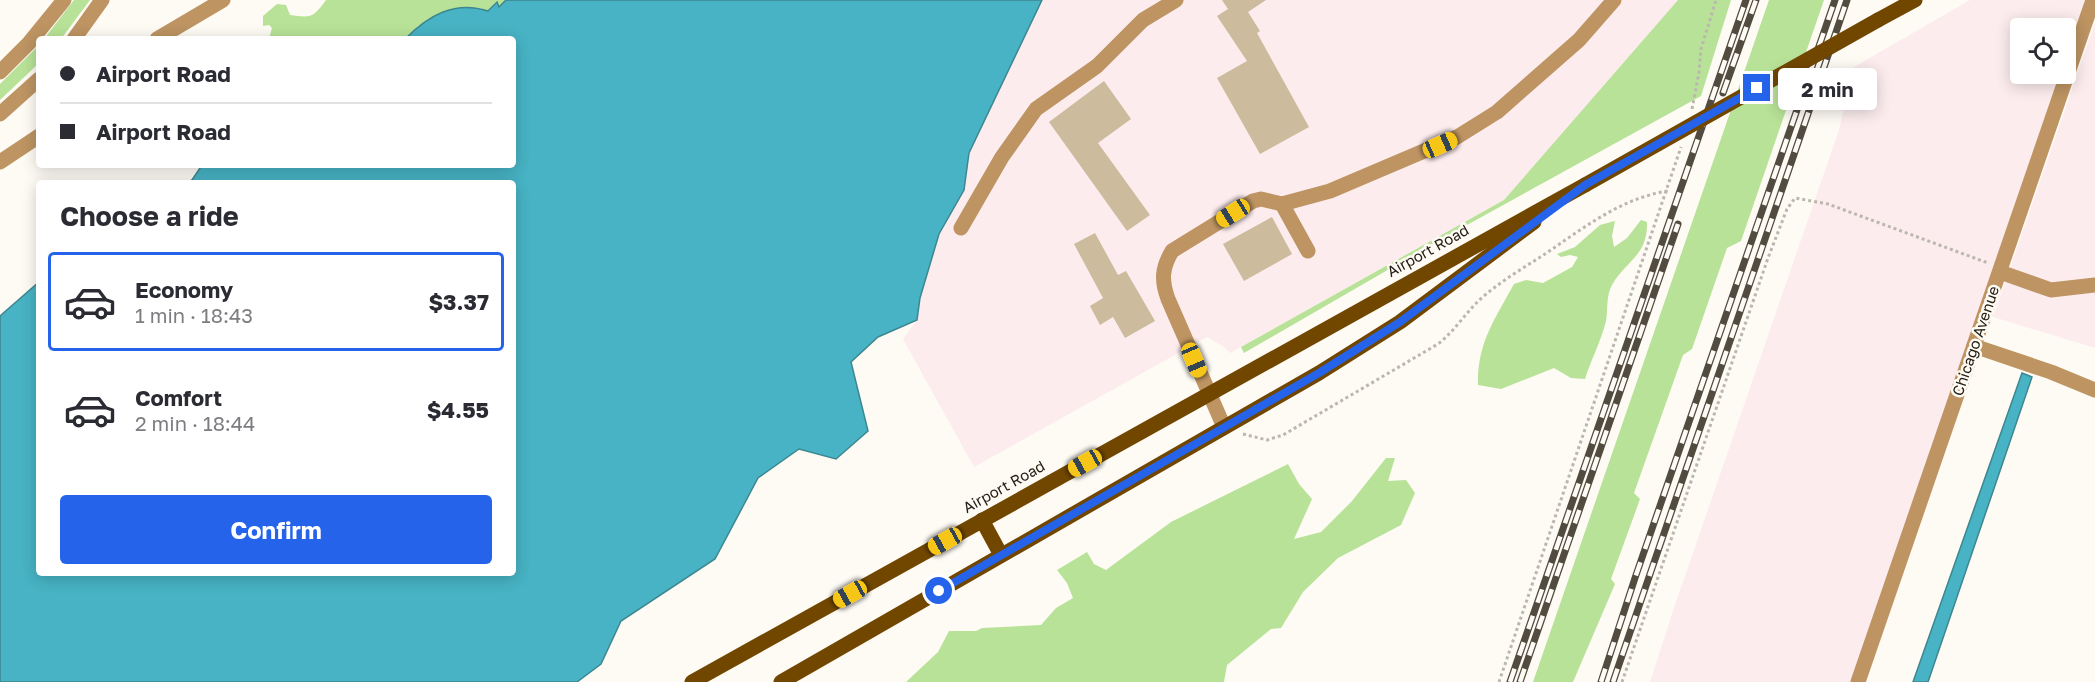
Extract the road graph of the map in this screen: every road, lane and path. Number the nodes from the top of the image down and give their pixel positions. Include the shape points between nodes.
1 (64, 0) edge
2 (102, 0) edge
3 (223, 0) edge
4 (1176, 0) edge
5 (1614, 0) edge
6 (1716, 0) edge
7 (1915, 0) edge
8 (2093, 0) edge
9 (76, 36) edge
10 (162, 36) edge
11 (0, 72) edge
12 (36, 82) edge
13 (1691, 113) dead end
14 (0, 114) edge
15 (36, 138) edge
16 (1682, 147) dead end
17 (0, 162) edge
18 (1585, 185) junction
19 (1668, 191) junction
20 (1281, 204) junction
21 (961, 228) dead end
22 (1308, 251) dead end
23 (2000, 269) junction
24 (2095, 285) edge
25 (1974, 346) junction
26 (2095, 390) edge
27 (1209, 394) junction
28 (1224, 427) junction
29 (982, 520) junction
30 (1001, 555) junction
31 (692, 682) edge
32 (781, 682) edge
33 (1499, 682) edge
34 (1622, 682) edge
35 (1858, 682) edge

1 - 11 street
2 - 9 street
3 - 10 street
4 - 21 street via 1143,20 1097,66 1036,109 1002,157
5 - 20 street via 1579,40 1497,112 1457,137 1330,191
6 - 13 path via 1704,36
7 - 18 main road, Airport Road, bridge
8 - 23 street, Chicago Avenue
12 - 14 street
15 - 17 street
16 - 19 path
18 - 27 main road, Airport Road
18 - 28 main road, Airport Road via 1400,322
19 - 28 path via 1626,204 1585,227 1485,295 1438,344 1283,435 1267,441
19 - 33 path
20 - 22 street
20 - 27 street via 1272,200 1253,201 1172,251 1166,262 1164,290
23 - 24 street via 2051,290
23 - 25 street, Chicago Avenue
23 - 34 path via 1828,204 1795,198 1768,258
25 - 26 street
25 - 35 street, Chicago Avenue
27 - 28 street
27 - 29 main road, Airport Road
28 - 30 main road, Airport Road
29 - 30 main road
29 - 31 main road, Airport Road
30 - 32 main road, Airport Road

